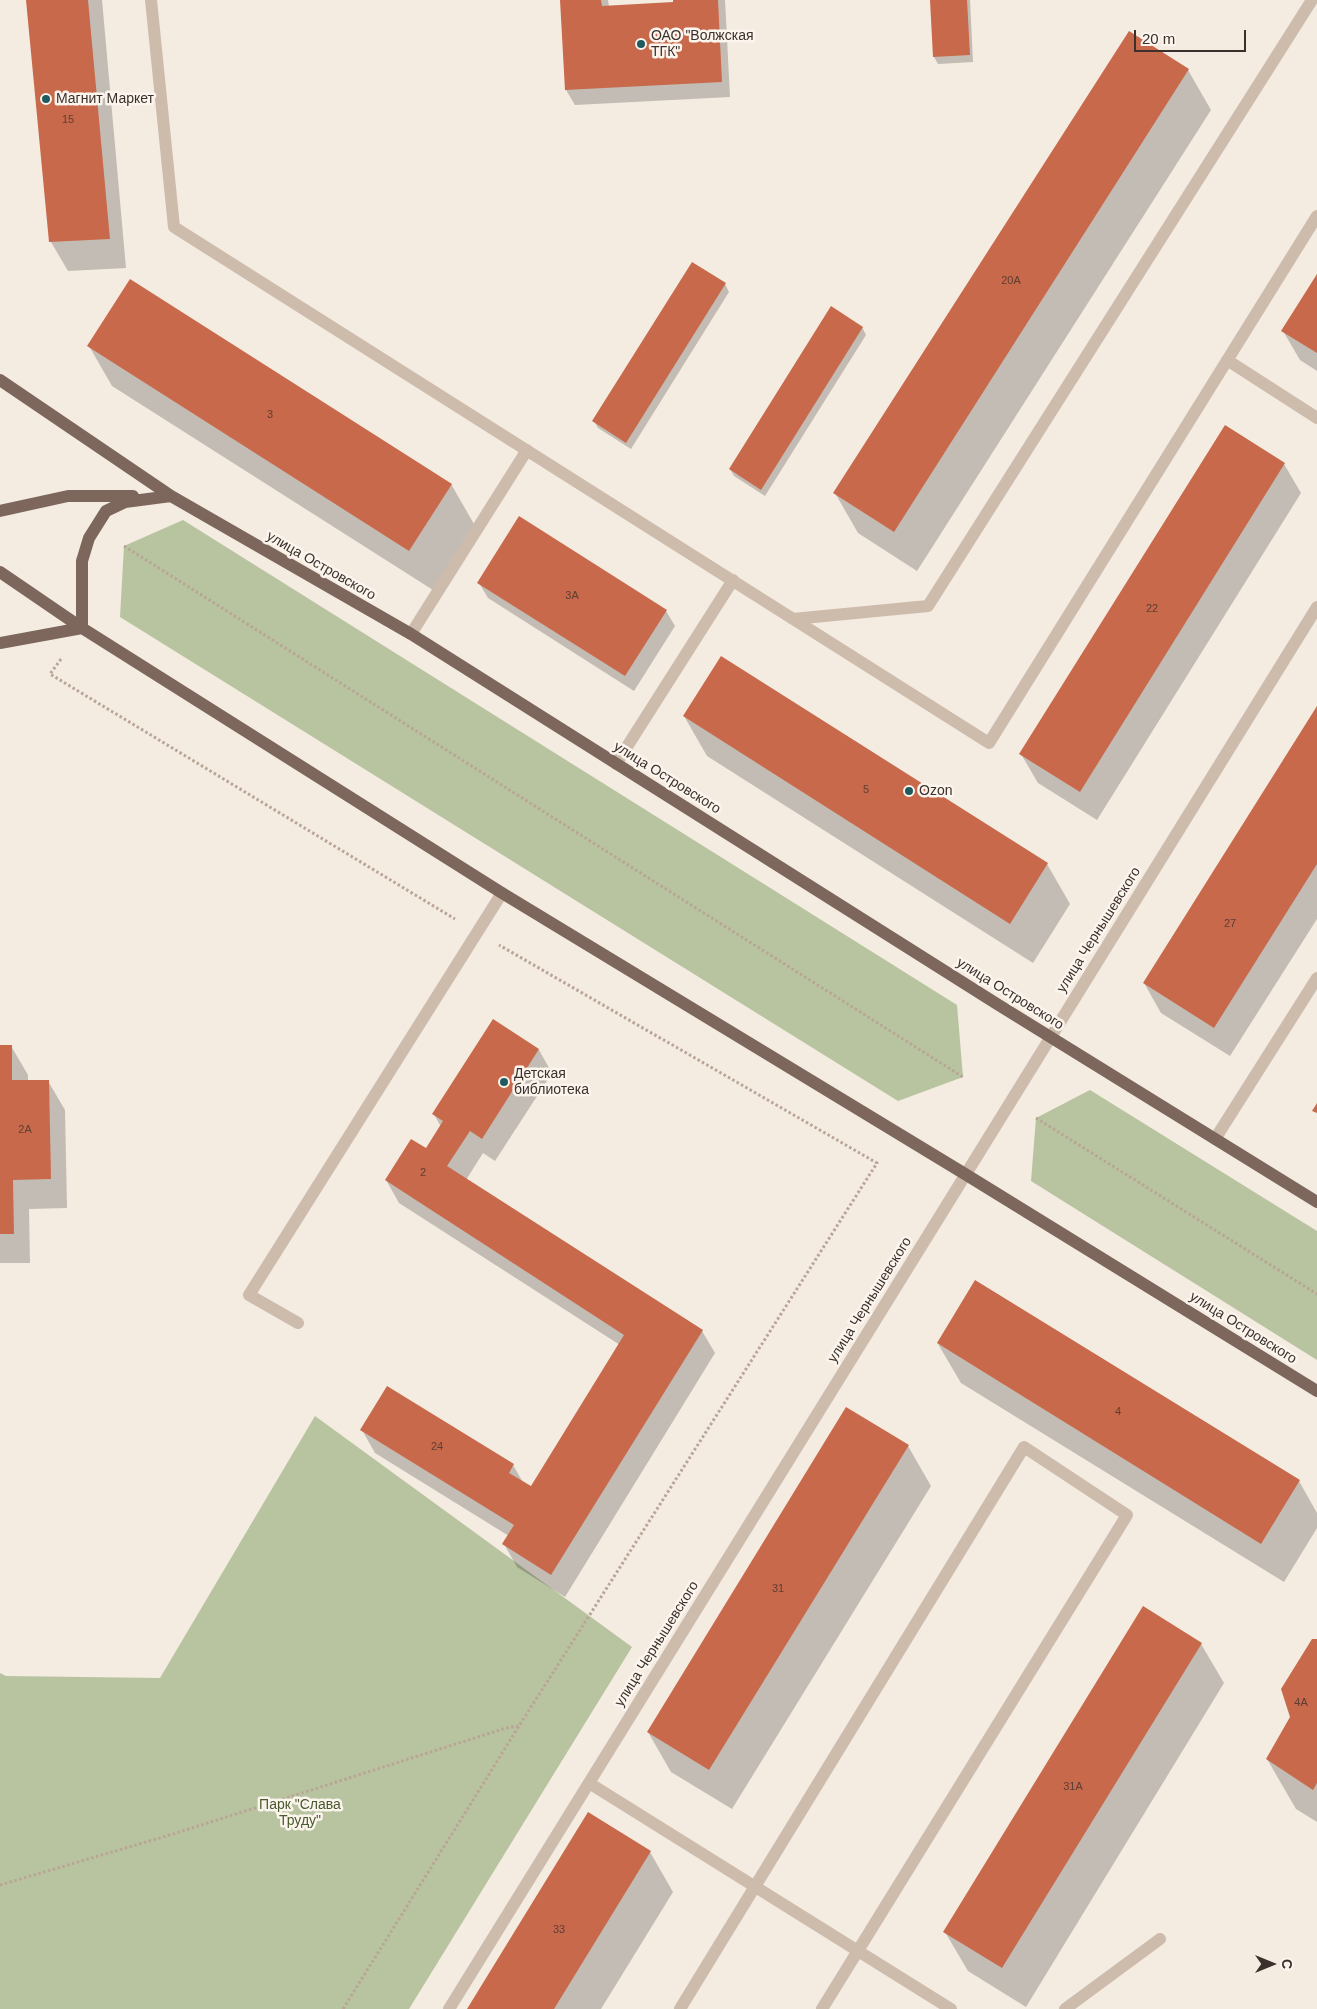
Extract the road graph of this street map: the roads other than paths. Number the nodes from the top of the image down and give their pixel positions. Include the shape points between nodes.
1 (151, 0) edge
2 (1312, 0) edge
3 (1317, 216) edge
4 (1227, 360) junction
5 (0, 380) edge
6 (1317, 418) edge
7 (527, 450) junction
8 (171, 496) junction
9 (0, 511) edge
10 (0, 572) edge
11 (733, 580) junction
12 (1317, 607) edge
13 (793, 618) junction
14 (82, 628) junction
15 (411, 634) junction
16 (0, 643) edge
17 (616, 764) junction
18 (502, 893) junction
19 (1317, 978) edge
20 (1050, 1037) junction
21 (1215, 1139) junction
22 (965, 1174) junction
23 (1317, 1202) edge
24 (298, 1323) dead end
25 (1317, 1391) edge
26 (589, 1782) junction
27 (756, 1886) junction
28 (1160, 1939) dead end
29 (859, 1952) junction
30 (449, 2009) edge
31 (680, 2009) edge
32 (822, 2009) edge
33 (951, 2009) edge
34 (1065, 2009) edge

1 - 7 street via 174,228
2 - 13 street via 928,606
3 - 4 street
4 - 6 street
4 - 13 street via 989,743
5 - 8 main road, улица Островского
7 - 11 street
7 - 15 street
8 - 9 main road via 68,496
8 - 14 main road via 126,502 106,511 89,538 82,561
8 - 15 main road, улица Островского
10 - 14 main road, улица Островского
11 - 13 street
11 - 17 street
12 - 20 street, улица Чернышевского
14 - 16 main road
14 - 18 main road, улица Островского
15 - 17 main road, улица Островского
17 - 20 main road, улица Островского
18 - 22 main road, улица Островского
18 - 24 street via 249,1295
19 - 21 street
20 - 21 main road, улица Островского
20 - 22 street, улица Чернышевского
21 - 23 main road, улица Островского
22 - 25 main road, улица Островского
22 - 26 street, улица Чернышевского
26 - 27 street
26 - 30 street, улица Чернышевского
27 - 29 street
27 - 29 street via 1024,1448 1127,1515
27 - 31 street
28 - 34 street
29 - 32 street
29 - 33 street

